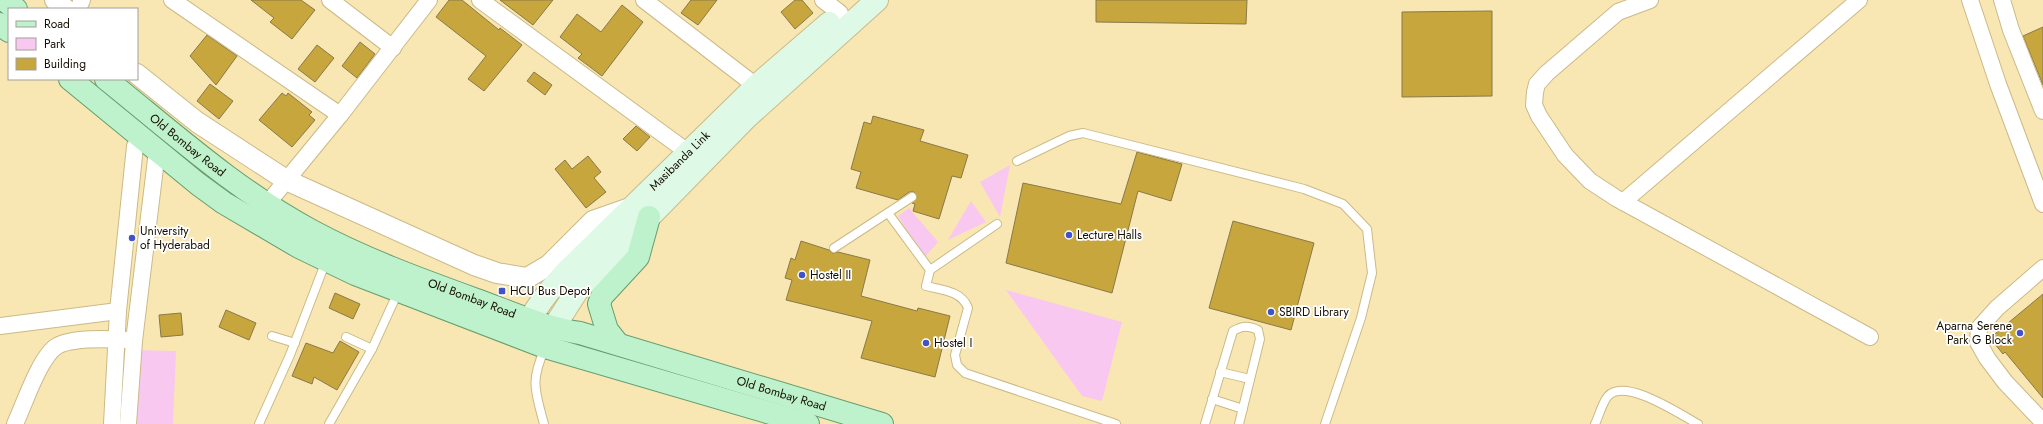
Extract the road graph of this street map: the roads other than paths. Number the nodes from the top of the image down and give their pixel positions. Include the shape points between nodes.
1 (55, 0) edge
2 (172, 0) edge
3 (330, 0) edge
4 (429, 0) edge
5 (480, 0) edge
6 (644, 0) edge
7 (823, 0) edge
8 (877, 0) edge
9 (1650, 0) edge
10 (1859, 0) edge
11 (1970, 0) edge
12 (2002, 0) edge
13 (848, 6) edge
14 (64, 8) edge
15 (0, 24) edge
16 (8, 30) edge
17 (393, 48) junction
18 (138, 75) edge
19 (71, 80) edge
20 (107, 80) edge
21 (756, 86) junction
22 (2043, 111) edge
23 (340, 115) junction
24 (149, 144) junction
25 (689, 153) junction
26 (1017, 161) dead end
27 (286, 180) junction
28 (912, 197) dead end
29 (1623, 202) junction
30 (267, 204) junction
31 (2043, 204) edge
32 (641, 212) junction
33 (888, 213) junction
34 (997, 224) dead end
35 (834, 248) dead end
36 (326, 260) junction
37 (2043, 268) edge
38 (930, 270) junction
39 (398, 292) junction
40 (118, 311) junction
41 (0, 326) edge
42 (554, 327) junction
43 (525, 328) junction
44 (272, 336) dead end
45 (346, 337) dead end
46 (1870, 337) dead end
47 (117, 340) junction
48 (134, 341) junction
49 (295, 343) junction
50 (618, 344) junction
51 (545, 347) junction
52 (372, 349) junction
53 (1220, 372) junction
54 (1250, 380) junction
55 (1212, 398) junction
56 (1243, 409) junction
57 (2043, 422) edge
58 (15, 424) edge
59 (112, 424) edge
60 (128, 424) edge
61 (259, 424) edge
62 (329, 424) edge
63 (544, 424) edge
64 (808, 424) edge
65 (882, 424) edge
66 (1116, 424) edge
67 (1205, 424) edge
68 (1239, 424) edge
69 (1325, 424) edge
70 (1595, 424) edge
71 (1698, 424) edge

1 - 14 street
2 - 23 street
3 - 17 street
4 - 17 street
5 - 25 street
6 - 21 street
7 - 13 street
8 - 32 main road
9 - 29 street via 1618,12 1547,72 1537,84 1535,92 1534,105 1539,116 1565,155 1590,182
10 - 29 street
11 - 31 street
12 - 22 street
13 - 21 main road, Masibanda Link
15 - 16 main road
17 - 23 street
18 - 27 street via 197,122
19 - 24 main road, Old Bombay Road
20 - 30 main road, Old Bombay Road
21 - 25 main road, Masibanda Link
23 - 27 street
24 - 36 main road, Old Bombay Road via 224,203 261,226
24 - 40 street via 135,146
24 - 48 street
25 - 32 main road, Masibanda Link
26 - 69 lane via 1069,136 1082,133 1304,190 1343,204 1367,229 1372,273 1362,318
27 - 30 street
27 - 32 street via 474,265 497,273 527,278 549,265 593,221
28 - 33 lane
29 - 46 street
30 - 43 main road, Old Bombay Road via 312,231 365,257
32 - 42 main road via 577,292
32 - 43 main road, Masibanda Link via 553,286
32 - 50 main road via 638,257 602,296 599,304 607,330
33 - 35 lane
33 - 38 lane
34 - 38 lane
36 - 39 main road, Old Bombay Road
36 - 49 lane
37 - 57 street via 1997,308 1979,328 1978,342 2005,382
38 - 66 lane via 926,286 961,296 968,308 955,355 957,365 965,373
39 - 43 main road, Old Bombay Road
39 - 52 lane
40 - 41 street
40 - 47 street
42 - 43 main road, Old Bombay Road
42 - 50 main road, Old Bombay Road
42 - 51 main road
43 - 51 main road, Old Bombay Road
44 - 49 lane
45 - 52 lane
47 - 48 street
47 - 58 street via 73,341 57,346 45,356
47 - 59 street
48 - 60 street
49 - 61 lane
50 - 65 main road, Old Bombay Road
51 - 63 lane via 536,368 535,390
51 - 64 main road, Old Bombay Road
52 - 62 lane
53 - 54 lane
53 - 54 lane via 1233,331 1242,326 1252,327 1258,330 1260,339
53 - 55 lane
54 - 56 lane
55 - 56 lane
55 - 67 lane
56 - 68 lane
70 - 71 lane via 1609,396 1620,390 1640,393

